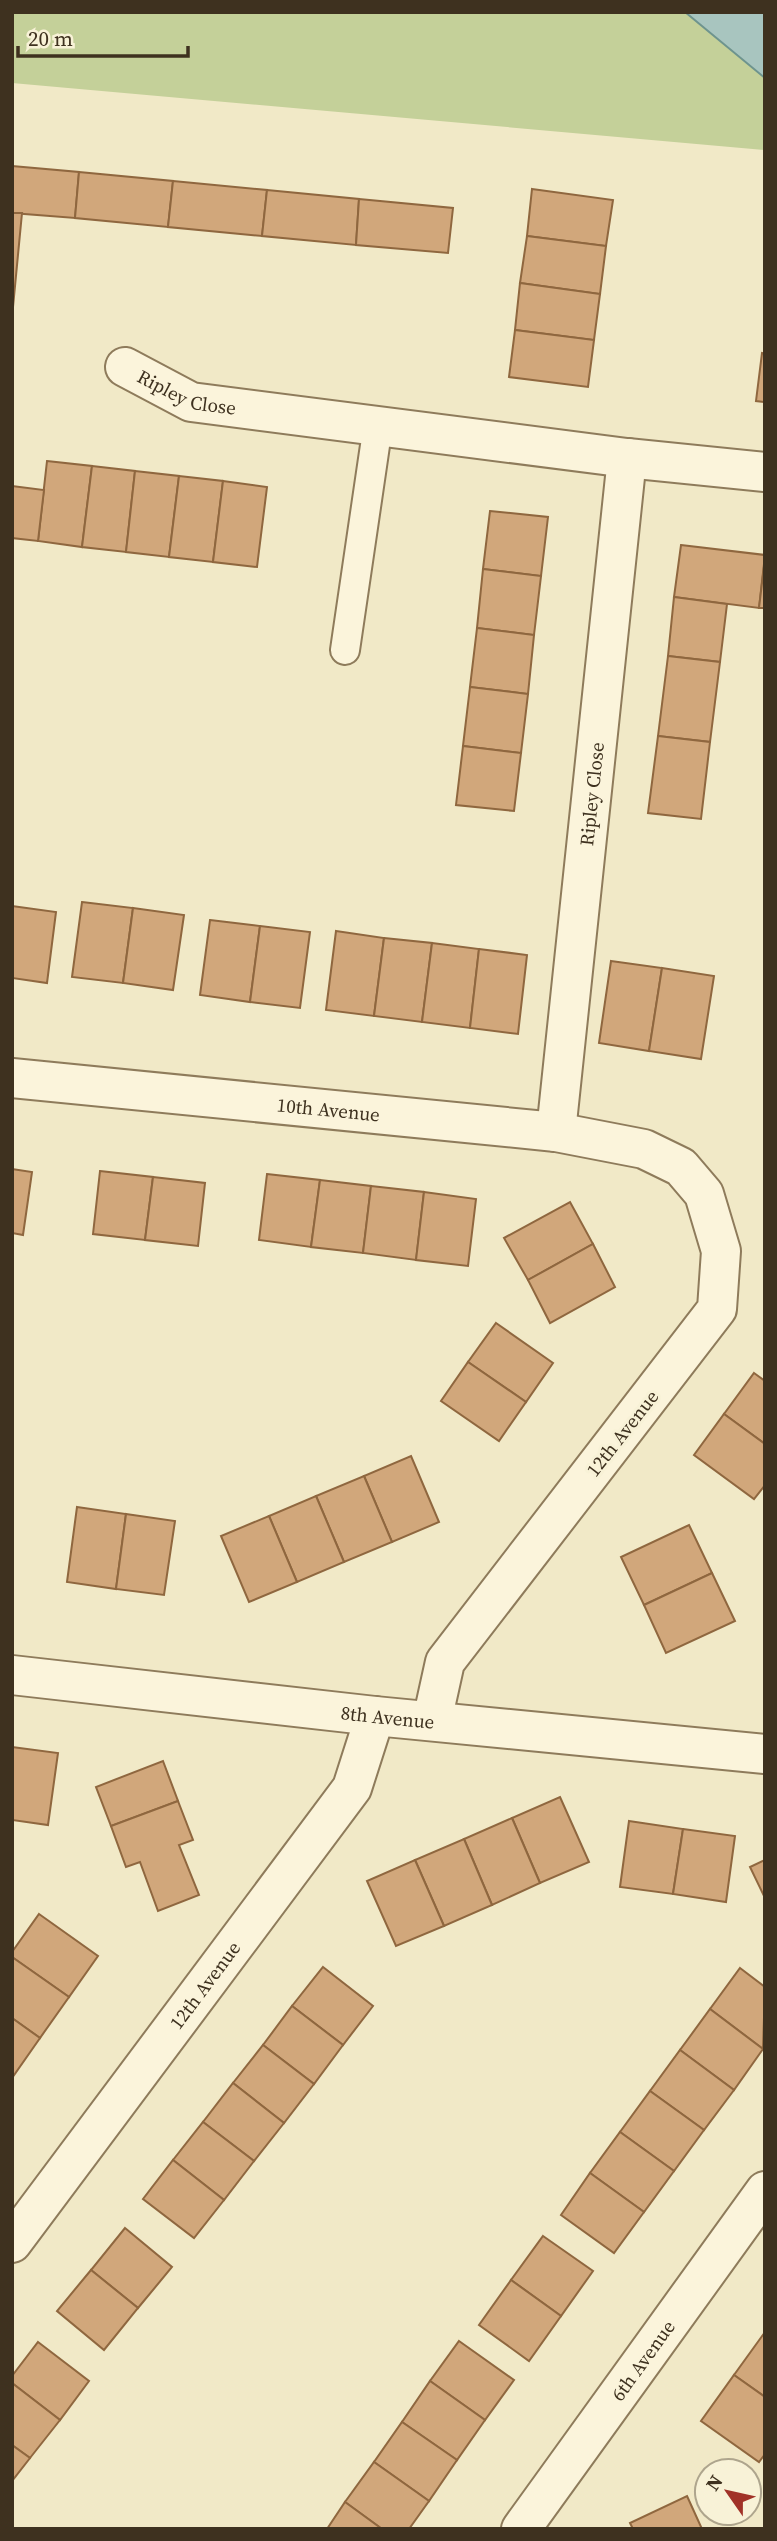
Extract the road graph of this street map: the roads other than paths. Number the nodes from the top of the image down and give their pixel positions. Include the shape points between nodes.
1 (125, 367) dead end
2 (378, 425) junction
3 (627, 458) junction
4 (765, 472) edge
5 (345, 650) dead end
6 (12, 1078) edge
7 (556, 1132) junction
8 (645, 1149) joint
9 (12, 1675) edge
10 (375, 1716) junction
11 (432, 1721) junction
12 (765, 1754) edge
13 (765, 2191) edge
14 (12, 2243) edge
15 (522, 2529) edge

1 - 2 street, Ripley Close via 191,402
2 - 3 street, Ripley Close
2 - 5 lane
3 - 4 street, Ripley Close
3 - 7 street, Ripley Close
6 - 7 street, 10th Avenue
7 - 8 street, 10th Avenue
8 - 11 street, 12th Avenue via 681,1167 704,1194 721,1251 717,1309 445,1662
9 - 10 street, 8th Avenue
10 - 11 street, 8th Avenue
10 - 14 street, 12th Avenue via 352,1788
11 - 12 street, 8th Avenue
13 - 15 street, 6th Avenue

